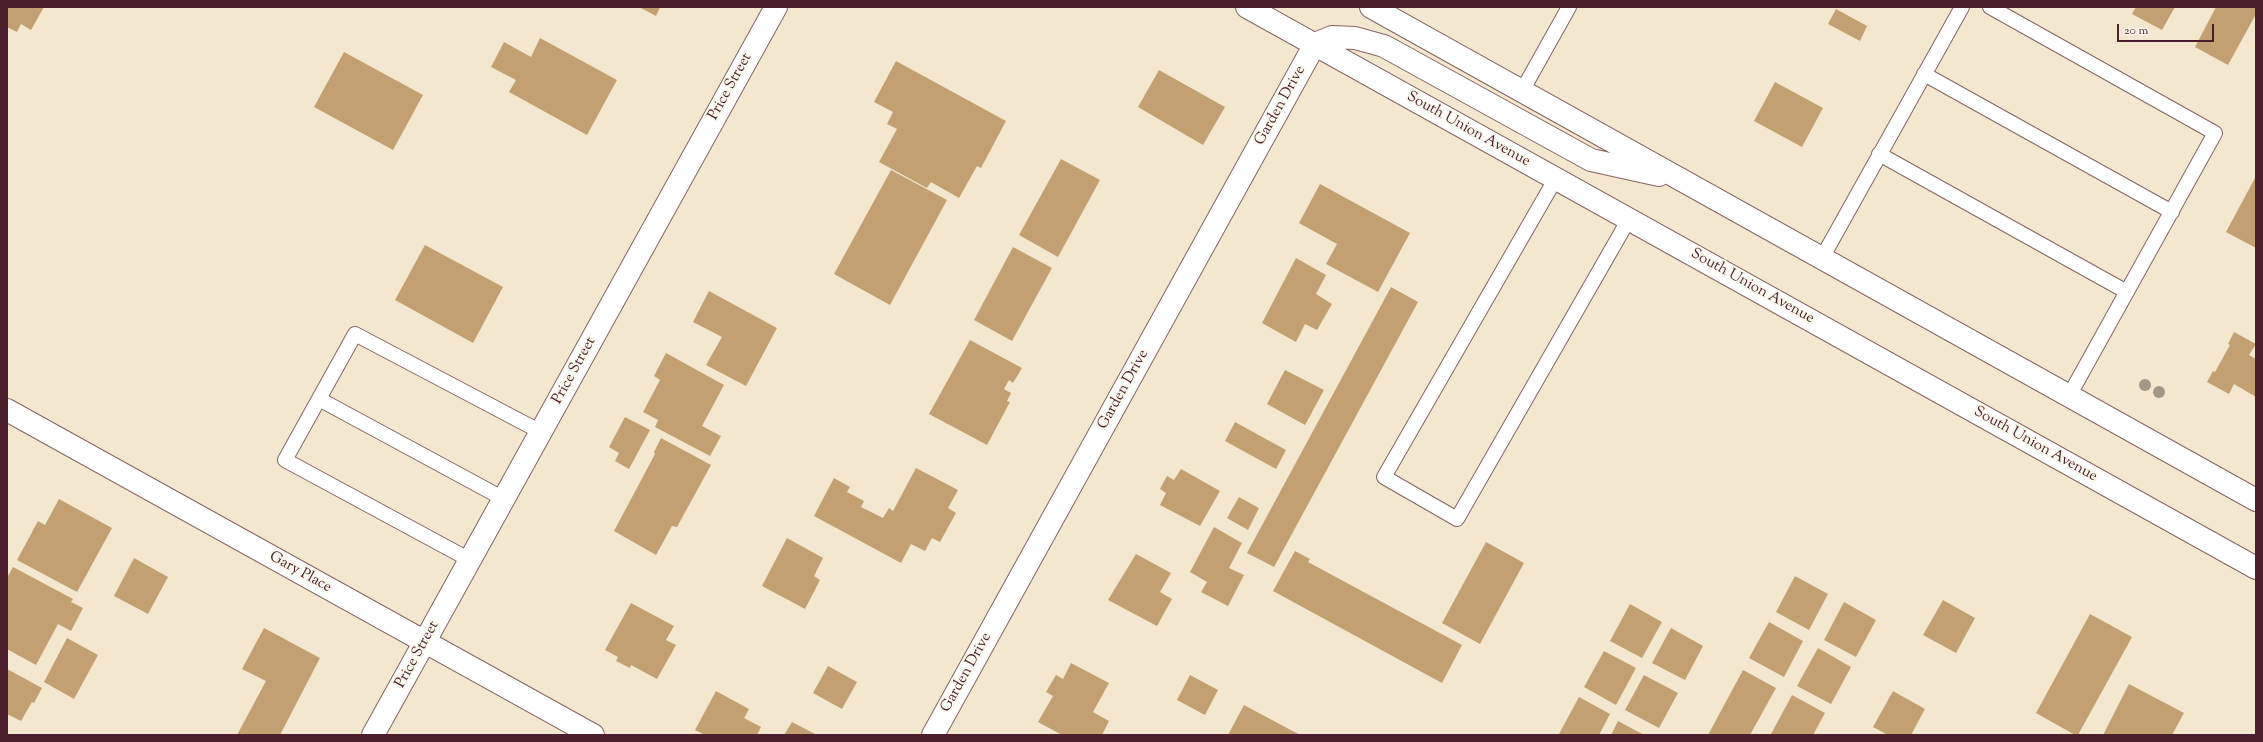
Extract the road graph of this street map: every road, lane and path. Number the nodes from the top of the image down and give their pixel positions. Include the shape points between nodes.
1 (776, 7) edge
2 (1247, 7) edge
3 (1372, 7) edge
4 (1569, 7) edge
5 (1962, 7) edge
6 (1990, 7) edge
7 (1315, 44) junction
8 (1924, 74) junction
9 (1522, 91) junction
10 (1879, 154) junction
11 (1556, 178) junction
12 (1684, 181) junction
13 (2172, 212) junction
14 (1629, 219) junction
15 (1822, 258) junction
16 (2127, 292) junction
17 (2069, 396) junction
18 (319, 399) junction
19 (8, 413) edge
20 (541, 432) junction
21 (504, 499) junction
22 (2256, 500) edge
23 (470, 560) junction
24 (2256, 568) edge
25 (425, 642) junction
26 (373, 735) edge
27 (593, 735) edge
28 (933, 735) edge

1 - 20 main road, Price Street
2 - 7 main road, South Union Avenue
3 - 9 main road
4 - 9 lane
5 - 8 lane
6 - 13 lane via 2215,133
7 - 11 main road, South Union Avenue
7 - 12 main road via 1332,37 1355,38 1384,46 1592,160
7 - 28 main road, Garden Drive
8 - 10 lane
8 - 13 lane
9 - 12 main road
10 - 15 lane
10 - 16 lane
11 - 14 main road, South Union Avenue
11 - 14 lane via 1384,477 1457,519
12 - 15 main road
13 - 16 lane
14 - 24 main road, South Union Avenue
15 - 17 main road
16 - 17 lane
17 - 22 main road
18 - 20 lane via 355,334
18 - 21 lane
18 - 23 lane via 285,460
19 - 25 main road, Gary Place
20 - 21 main road, Price Street
21 - 23 main road, Price Street
23 - 25 main road, Price Street
25 - 26 main road, Price Street
25 - 27 main road, Gary Place

